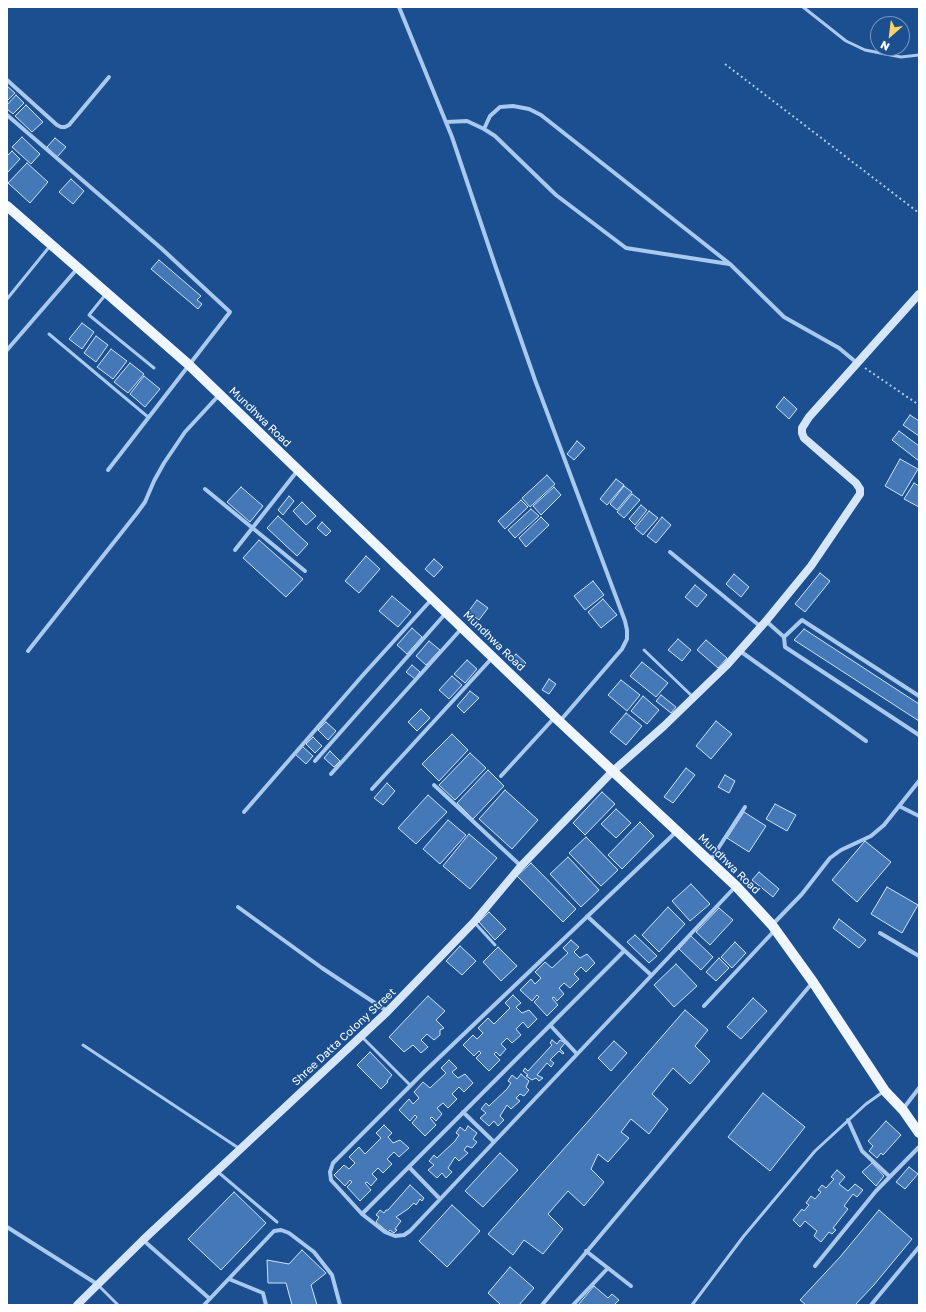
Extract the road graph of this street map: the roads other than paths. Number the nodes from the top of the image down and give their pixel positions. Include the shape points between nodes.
1 (399, 7) edge
2 (803, 7) edge
3 (919, 55) edge
4 (109, 77) dead end
5 (7, 80) edge
6 (7, 115) edge
7 (446, 122) junction
8 (484, 129) junction
9 (7, 206) edge
10 (52, 244) junction
11 (730, 264) junction
12 (78, 268) junction
13 (107, 293) junction
14 (919, 294) edge
15 (7, 299) edge
16 (49, 334) dead end
17 (7, 350) edge
18 (857, 363) junction
19 (188, 364) junction
20 (154, 368) dead end
21 (220, 394) junction
22 (148, 417) junction
23 (108, 470) dead end
24 (298, 470) junction
25 (205, 489) dead end
26 (253, 527) junction
27 (235, 550) dead end
28 (670, 552) dead end
29 (305, 571) dead end
30 (433, 599) junction
31 (446, 612) junction
32 (764, 624) junction
33 (462, 627) junction
34 (784, 636) junction
35 (28, 650) dead end
36 (644, 650) dead end
37 (740, 651) junction
38 (493, 657) junction
39 (919, 696) edge
40 (694, 697) junction
41 (558, 719) junction
42 (919, 735) edge
43 (866, 741) dead end
44 (315, 761) dead end
45 (612, 771) junction
46 (331, 774) dead end
47 (501, 776) dead end
48 (919, 781) edge
49 (434, 785) dead end
50 (372, 789) dead end
51 (745, 806) dead end
52 (899, 806) junction
53 (244, 812) dead end
54 (919, 816) edge
55 (677, 831) junction
56 (710, 862) junction
57 (521, 866) junction
58 (736, 886) junction
59 (238, 907) dead end
60 (588, 916) junction
61 (474, 922) junction
62 (773, 928) junction
63 (880, 933) dead end
64 (495, 945) dead end
65 (624, 951) junction
66 (919, 956) edge
67 (651, 975) junction
68 (813, 982) junction
69 (704, 1006) dead end
70 (388, 1012) junction
71 (550, 1026) junction
72 (362, 1036) junction
73 (84, 1045) dead end
74 (577, 1054) junction
75 (410, 1085) junction
76 (919, 1088) edge
77 (885, 1091) junction
78 (903, 1110) junction
79 (463, 1112) junction
80 (848, 1120) junction
81 (919, 1133) edge
82 (494, 1142) junction
83 (919, 1147) edge
84 (240, 1149) junction
85 (409, 1167) junction
86 (216, 1171) junction
87 (890, 1176) junction
88 (440, 1199) junction
89 (362, 1214) junction
90 (277, 1222) dead end
91 (7, 1227) edge
92 (143, 1240) junction
93 (919, 1247) edge
94 (586, 1251) junction
95 (815, 1266) dead end
96 (608, 1268) junction
97 (229, 1279) junction
98 (97, 1284) junction
99 (631, 1286) dead end
100 (210, 1299) junction
101 (77, 1305) edge
102 (118, 1305) edge
103 (204, 1305) edge
104 (266, 1305) edge
105 (340, 1305) edge
106 (542, 1305) edge
107 (573, 1305) edge
108 (692, 1305) edge
109 (871, 1305) edge

1 - 7 street
2 - 3 lane via 846,41 865,50 901,56
4 - 5 street via 65,127 57,125
6 - 19 street via 162,249 230,312
7 - 8 street via 467,121
7 - 41 street via 535,380 627,630 627,639 622,649
8 - 11 street via 495,136 556,195 626,248
8 - 11 street via 490,116 500,107 529,109 541,115
9 - 10 main road, Mundhwa Road
10 - 12 main road, Mundhwa Road
10 - 15 lane
11 - 18 street via 784,317 838,348
12 - 13 main road, Mundhwa Road
12 - 17 street
13 - 19 main road, Mundhwa Road
13 - 20 lane via 89,315
14 - 18 street
16 - 22 lane
18 - 32 street, Shree Datta Colony Street via 809,417 802,428 802,433 804,438 856,483 860,494 811,566
19 - 21 main road, Mundhwa Road
19 - 22 street
21 - 24 main road, Mundhwa Road
21 - 35 street via 185,432 164,463 145,502
22 - 23 street
24 - 26 street
24 - 30 main road, Mundhwa Road
25 - 26 street
26 - 27 street
26 - 29 street
28 - 32 street
30 - 31 main road, Mundhwa Road
30 - 53 street
31 - 33 main road, Mundhwa Road
31 - 44 street
32 - 34 street
32 - 37 street, Shree Datta Colony Street
33 - 38 main road, Mundhwa Road
33 - 46 street
34 - 39 street via 802,620
34 - 42 street via 785,647
36 - 40 lane
37 - 40 street, Shree Datta Colony Street
37 - 43 street
38 - 41 main road, Mundhwa Road
38 - 50 street
40 - 45 street, Shree Datta Colony Street
41 - 45 main road, Mundhwa Road
41 - 47 street
45 - 55 main road, Mundhwa Road
45 - 57 street, Shree Datta Colony Street
48 - 52 street
49 - 57 street
51 - 56 street
52 - 54 street
52 - 62 street via 871,836 830,858
55 - 56 main road, Mundhwa Road
55 - 60 street
56 - 58 main road, Mundhwa Road
57 - 61 street, Shree Datta Colony Street
58 - 62 main road, Mundhwa Road
58 - 67 street
59 - 70 street
60 - 65 street
60 - 75 street
61 - 64 lane
61 - 70 street, Shree Datta Colony Street
62 - 68 main road, Mundhwa Road
62 - 69 street
63 - 66 street
65 - 67 street
65 - 71 street
67 - 74 street
68 - 77 main road, Mundhwa Road
68 - 94 street
70 - 72 street, Shree Datta Colony Street
71 - 74 street
71 - 79 street
72 - 75 lane
72 - 84 street, Shree Datta Colony Street
73 - 84 lane
74 - 82 street
75 - 89 street via 331,1167 331,1180
76 - 78 street
77 - 78 main road, Mundhwa Road
77 - 80 lane
78 - 81 main road, Mundhwa Road
79 - 82 street
79 - 85 street
80 - 87 street via 862,1151
80 - 108 lane via 816,1152 762,1214
82 - 88 street
83 - 87 street
84 - 86 street, Shree Datta Colony Street
85 - 88 street
85 - 89 street
86 - 90 lane
86 - 92 street, Shree Datta Colony Street
87 - 95 street
88 - 89 street via 404,1235 395,1236 385,1232
91 - 98 street
92 - 98 street, Shree Datta Colony Street
92 - 100 street
93 - 109 street
94 - 96 street
94 - 106 street
96 - 99 street
96 - 107 street
97 - 100 street
97 - 104 street via 263,1293
97 - 105 street via 274,1232 281,1230 314,1252 332,1275
98 - 101 street, Shree Datta Colony Street
98 - 102 lane
100 - 103 street

